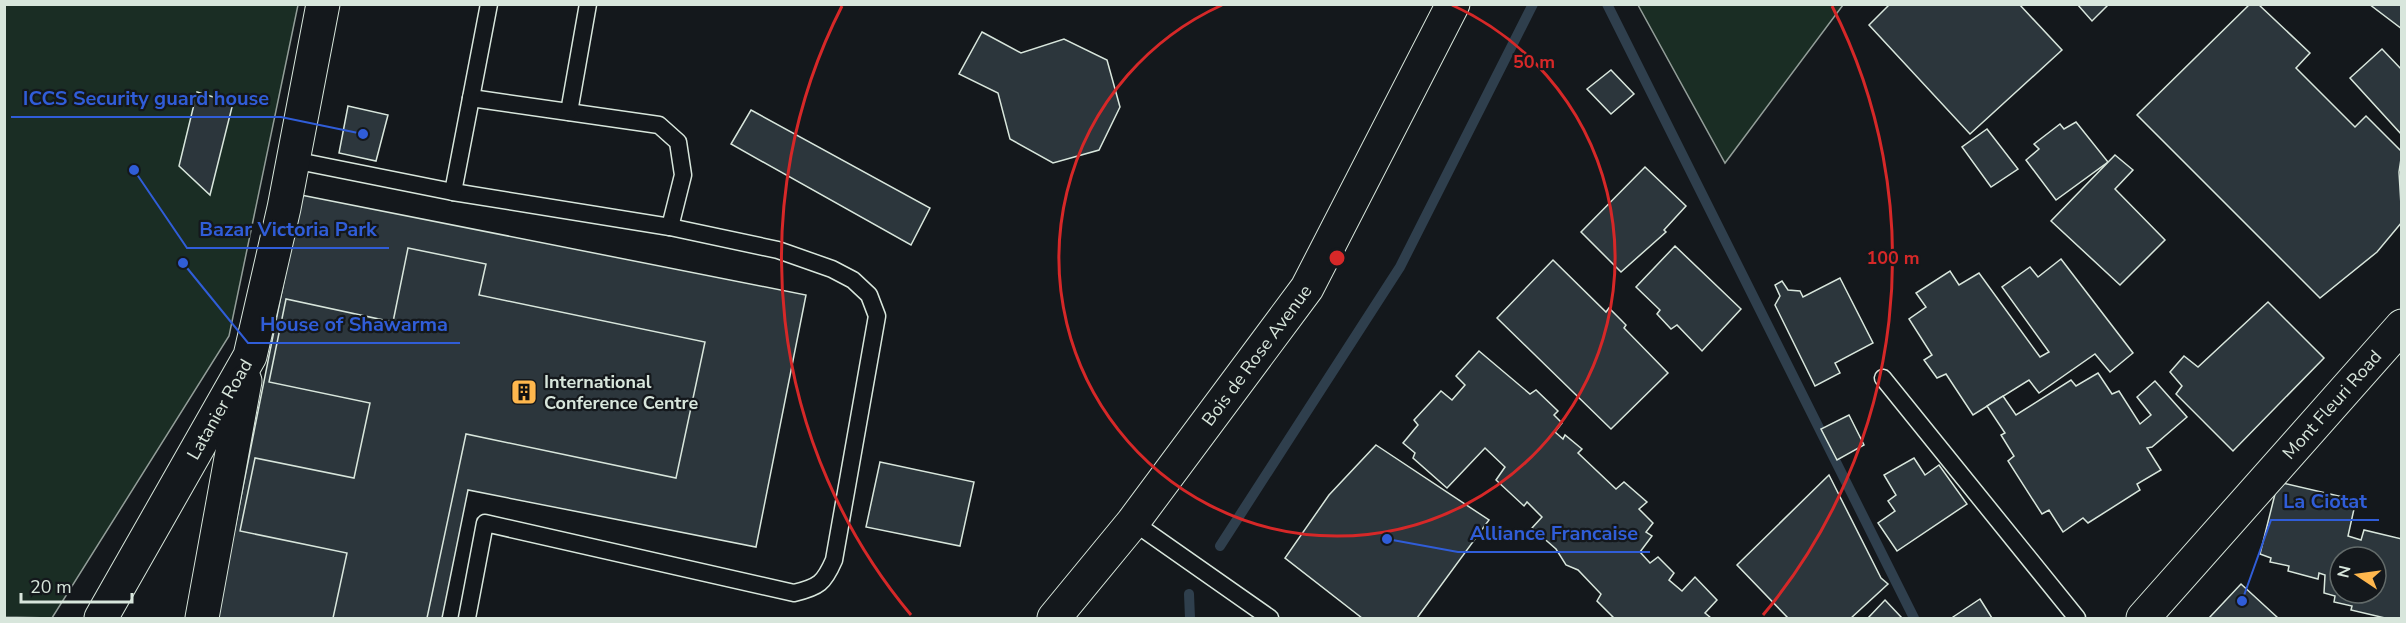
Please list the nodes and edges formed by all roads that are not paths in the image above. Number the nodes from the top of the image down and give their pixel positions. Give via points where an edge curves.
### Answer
1 (322, 4) edge
2 (489, 4) edge
3 (588, 4) edge
4 (1453, 4) edge
5 (471, 98) junction
6 (569, 112) junction
7 (293, 160) junction
8 (453, 192) junction
9 (670, 227) junction
10 (2402, 326) edge
11 (250, 356) junction
12 (1883, 378) dead end
13 (1133, 522) junction
14 (101, 618) edge
15 (202, 618) edge
16 (466, 618) edge
17 (1054, 618) edge
18 (1270, 618) edge
19 (2077, 618) edge
20 (2143, 618) edge

1 - 7 main road, Latanier Road
2 - 5 lane
3 - 6 lane
4 - 13 main road, Bois de Rose Avenue via 1307,288
5 - 6 lane
5 - 8 lane
6 - 9 lane via 659,125 678,142 682,175
7 - 8 lane
7 - 11 main road, Latanier Road
8 - 9 lane
9 - 16 lane via 778,250 832,268 869,295 877,316 834,560 826,578 814,589 794,593 485,523
10 - 20 main road, Mont Fleuri Road
11 - 14 main road, Latanier Road
11 - 15 main road
12 - 19 lane
13 - 17 main road, Bois de Rose Avenue
13 - 18 lane

